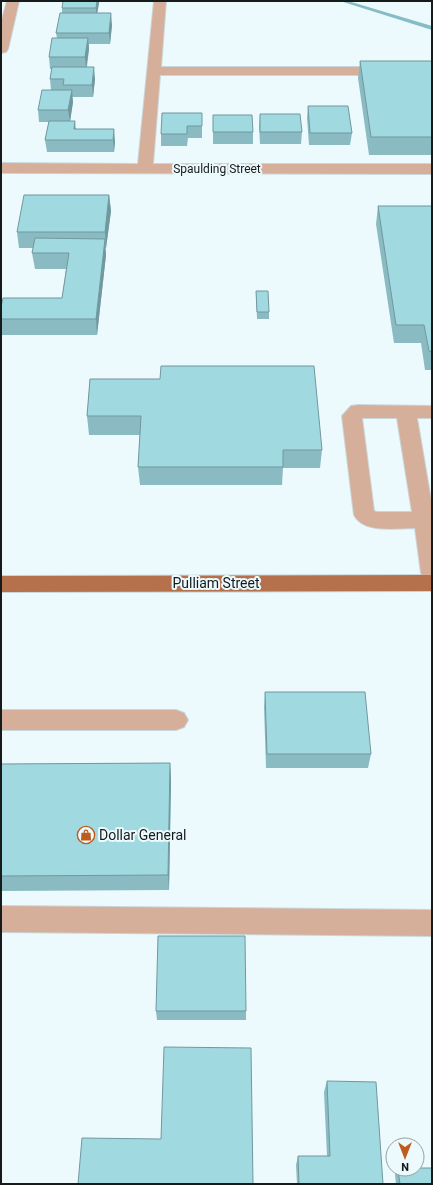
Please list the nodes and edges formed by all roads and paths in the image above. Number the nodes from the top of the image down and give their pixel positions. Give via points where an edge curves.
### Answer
1 (13, 1) edge
2 (160, 1) edge
3 (1, 49) edge
4 (154, 71) junction
5 (432, 71) edge
6 (1, 168) edge
7 (145, 169) junction
8 (432, 170) edge
9 (406, 412) junction
10 (432, 412) edge
11 (428, 526) edge
12 (432, 573) edge
13 (432, 583) edge
14 (1, 584) edge
15 (1, 720) edge
16 (176, 720) dead end
17 (1, 919) edge
18 (432, 922) edge

1 - 3 street
2 - 4 street
4 - 5 street
4 - 7 street
6 - 7 street, Spaulding Street
7 - 8 street, Spaulding Street
9 - 10 street
9 - 11 street
9 - 11 street via 358,411 352,416 364,515 374,520
11 - 12 street
13 - 14 main road, Pulliam Street
15 - 16 street
17 - 18 street

